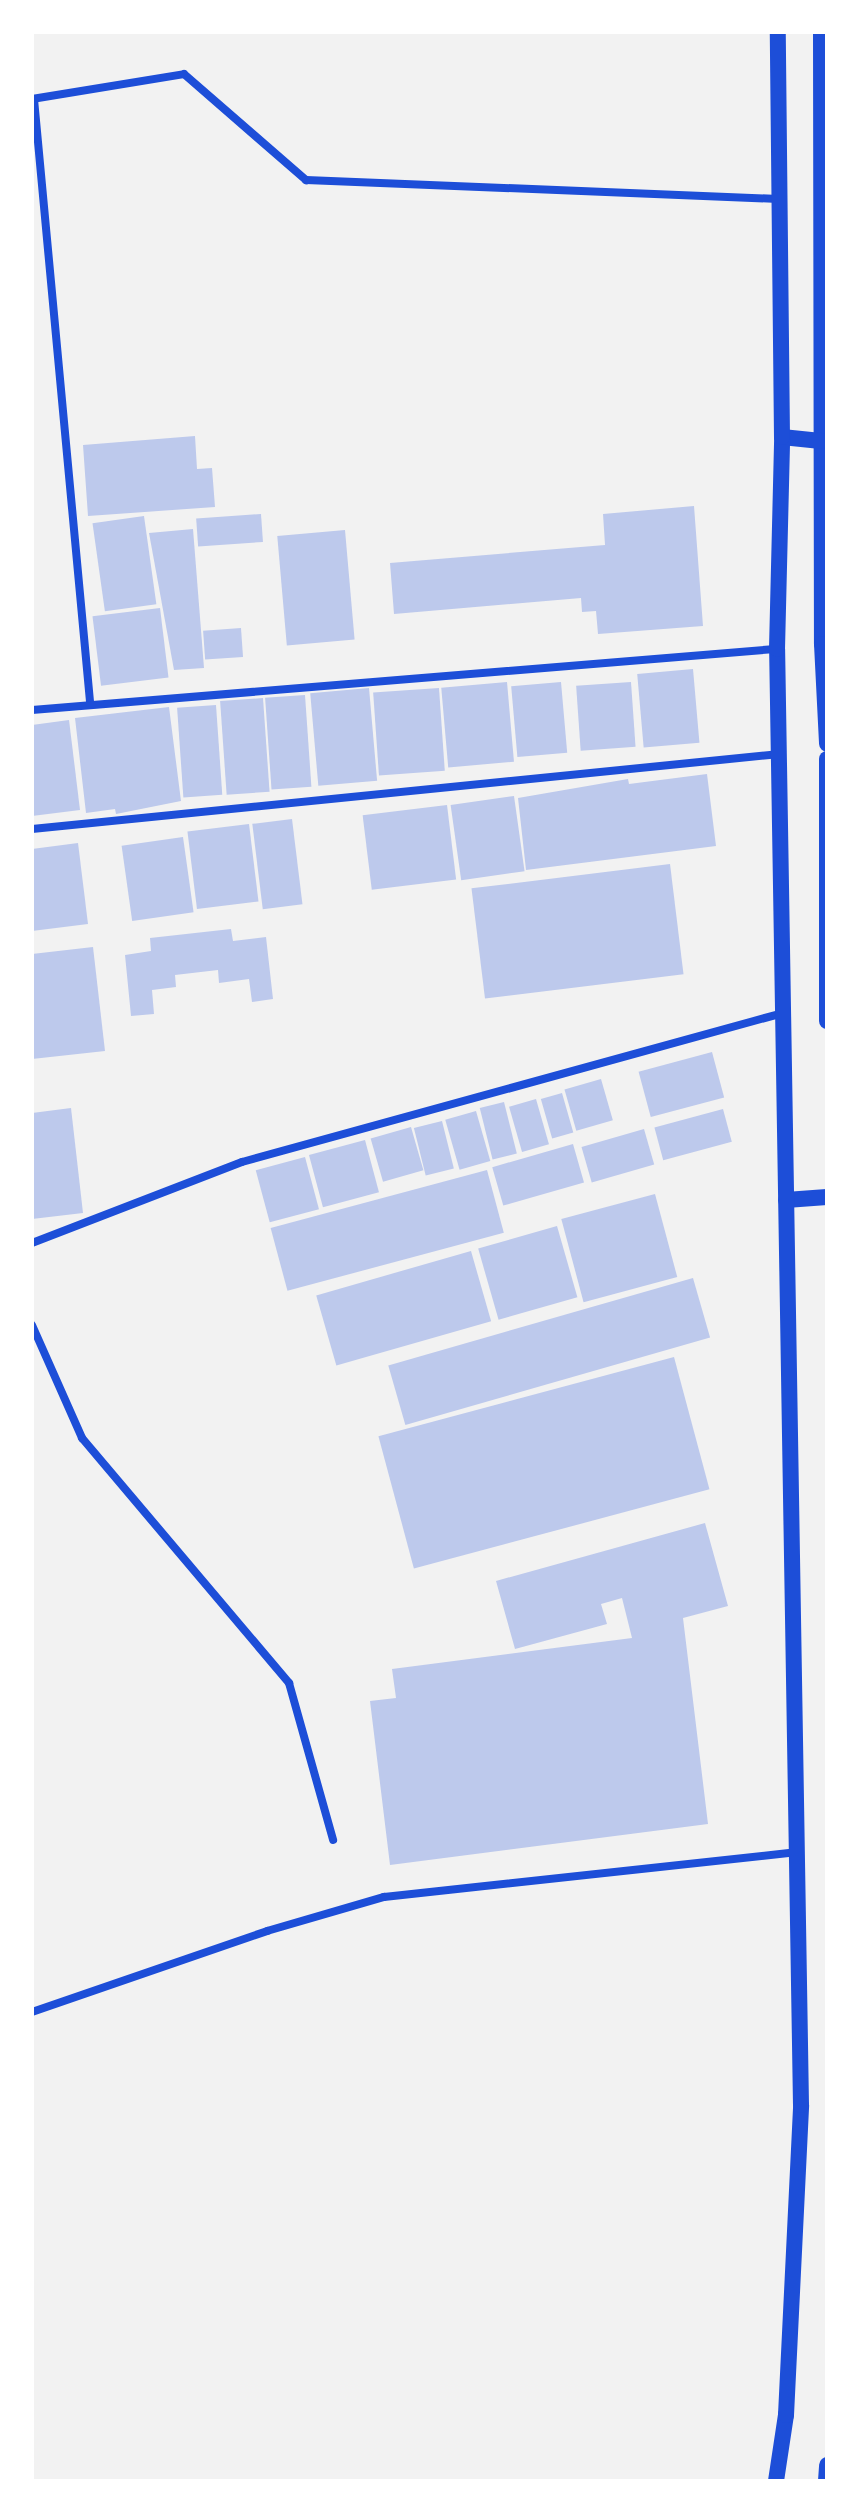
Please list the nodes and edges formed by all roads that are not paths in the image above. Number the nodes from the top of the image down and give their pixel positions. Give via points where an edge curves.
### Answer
1 (778, 32) edge
2 (821, 32) edge
3 (33, 99) edge
4 (779, 199) junction
5 (782, 437) junction
6 (821, 441) junction
7 (777, 649) junction
8 (90, 702) junction
9 (32, 710) edge
10 (827, 744) edge
11 (780, 754) junction
12 (827, 759) edge
13 (32, 829) edge
14 (784, 1013) junction
15 (827, 1021) edge
16 (827, 1197) edge
17 (786, 1200) junction
18 (32, 1243) edge
19 (32, 1325) edge
20 (333, 1840) dead end
21 (798, 1852) junction
22 (32, 2012) edge
23 (827, 2465) edge
24 (776, 2481) edge
25 (826, 2481) edge

1 - 4 main road
2 - 6 main road
3 - 4 street via 184,74 306,180
3 - 8 street
4 - 5 main road
5 - 6 main road
5 - 7 main road
6 - 10 main road
7 - 8 street
7 - 11 main road
8 - 9 street
11 - 13 street
11 - 14 main road
12 - 15 main road
14 - 17 main road
14 - 18 street via 242,1162
16 - 17 main road
17 - 21 main road
19 - 20 street via 82,1438 289,1683
21 - 22 street via 384,1897 321,1913
21 - 24 main road via 801,2105 786,2415
23 - 25 main road

